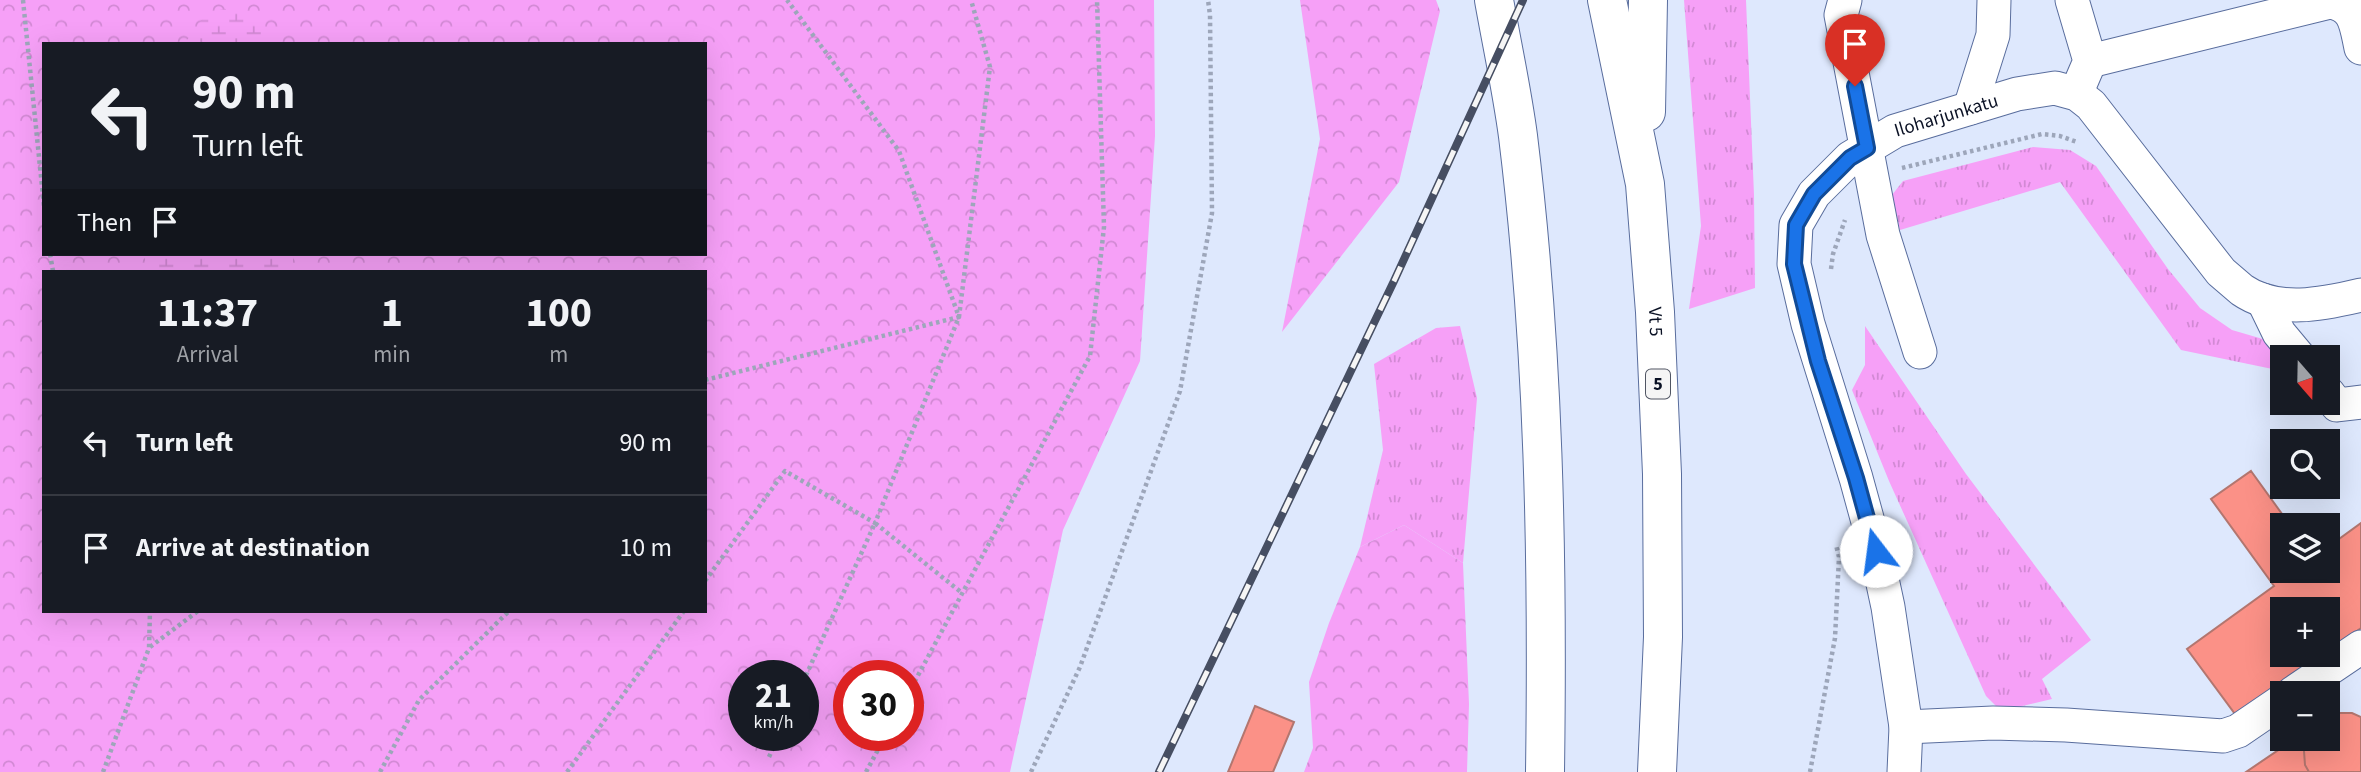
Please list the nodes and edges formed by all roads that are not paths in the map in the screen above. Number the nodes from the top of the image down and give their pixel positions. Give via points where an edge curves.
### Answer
1 (1483, 0) edge
2 (1494, 0) edge
3 (1607, 0) edge
4 (1648, 0) edge
5 (1845, 0) edge
6 (1994, 0) edge
7 (2072, 0) edge
8 (2361, 48) edge
9 (2090, 61) junction
10 (2077, 94) junction
11 (1970, 108) junction
12 (1517, 133) junction
13 (1867, 148) junction
14 (1645, 184) junction
15 (2361, 295) edge
16 (2263, 300) junction
17 (2289, 345) edge
18 (1920, 352) dead end
19 (2361, 402) edge
20 (2340, 405) edge
21 (2361, 647) edge
22 (2311, 681) edge
23 (2270, 709) edge
24 (1906, 727) junction
25 (1545, 772) edge
26 (1657, 772) edge
27 (1903, 772) edge
28 (1929, 772) edge

1 - 12 highway
2 - 12 highway
3 - 14 highway, Vt 5 / 5
4 - 14 highway
5 - 13 street via 1841,15
6 - 11 street via 1993,35
7 - 9 street
8 - 9 street via 2349,10 2330,2
9 - 10 street
10 - 11 street, Iloharjunkatu via 2054,88
10 - 16 street via 2108,124 2221,272
11 - 13 street, Iloharjunkatu via 1895,131
12 - 25 highway via 1542,421
13 - 18 street via 1883,235
13 - 24 street, Iloharjunkatu via 1850,158 1814,194 1796,225 1794,264 1818,361 1876,551
14 - 26 highway, Vt 5 / 5 via 1662,474 1663,638
15 - 16 street via 2299,306
16 - 17 street
19 - 20 street
21 - 22 street
23 - 24 street via 2223,736 2066,725
24 - 27 street, Iloharjunkatu
24 - 28 street, Iloharjunkatu

